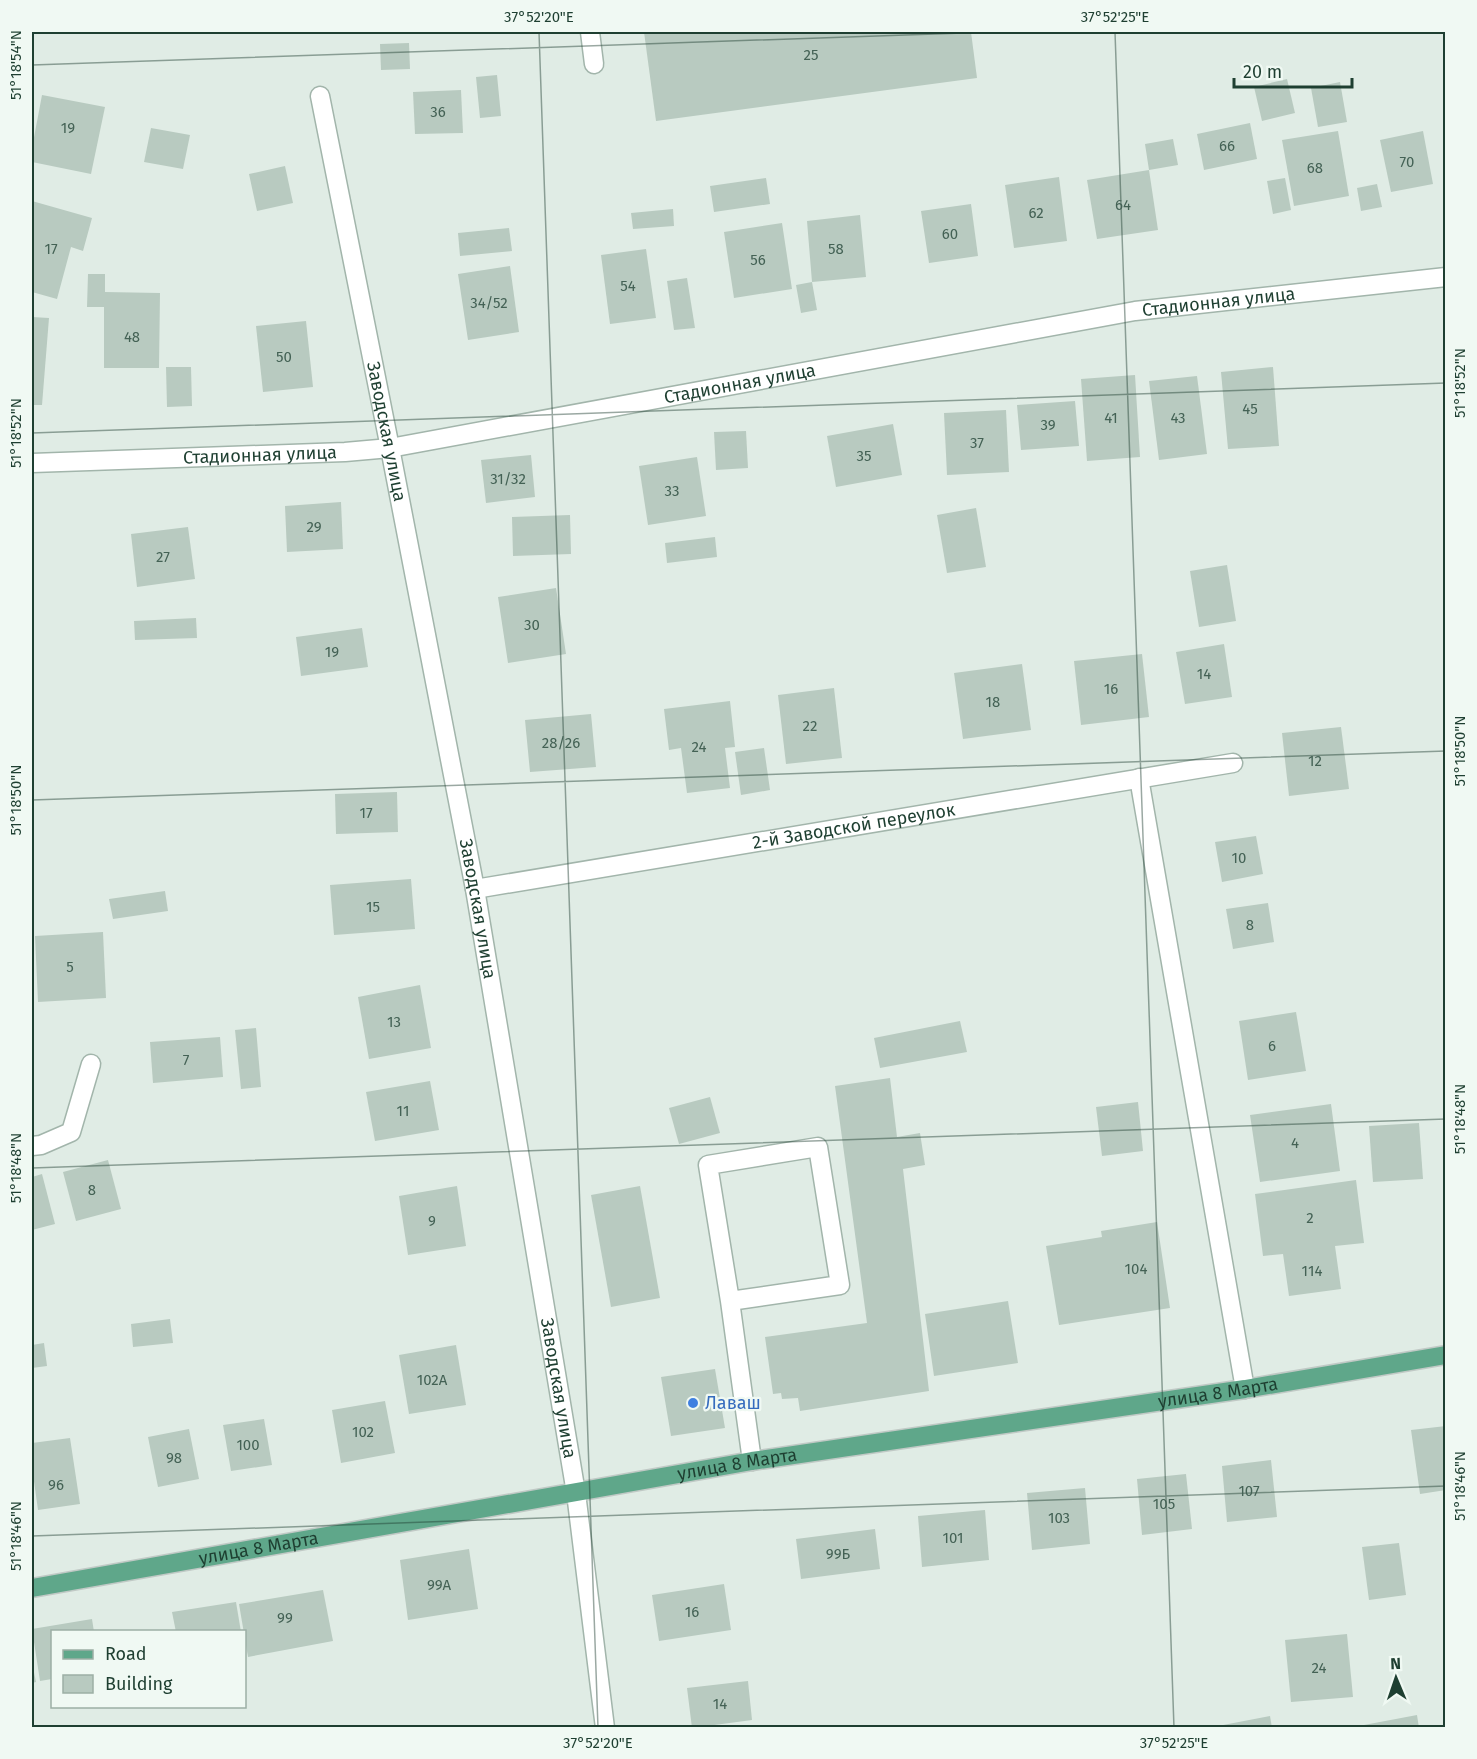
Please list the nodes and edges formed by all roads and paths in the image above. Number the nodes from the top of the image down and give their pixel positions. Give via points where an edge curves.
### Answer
1 (590, 32) edge
2 (594, 64) dead end
3 (320, 96) dead end
4 (1446, 277) edge
5 (390, 448) junction
6 (32, 463) edge
7 (1233, 763) dead end
8 (1139, 778) junction
9 (475, 889) junction
10 (91, 1064) dead end
11 (32, 1146) edge
12 (730, 1301) junction
13 (1446, 1355) edge
14 (1245, 1389) junction
15 (752, 1461) junction
16 (576, 1493) junction
17 (32, 1588) edge
18 (605, 1728) edge

1 - 2 street
3 - 5 street, Заводская улица
4 - 5 street, Стадионная улица via 1135,311
5 - 6 street, Стадионная улица
5 - 9 street, Заводская улица
7 - 8 street, 2-й Заводской переулок
8 - 9 street, 2-й Заводской переулок
8 - 14 street
9 - 16 street, Заводская улица
10 - 11 street via 71,1132
12 - 12 street via 708,1165 818,1147 840,1285
12 - 15 street
13 - 14 main road, улица 8 Марта
14 - 15 main road, улица 8 Марта
15 - 16 main road, улица 8 Марта
16 - 17 main road, улица 8 Марта
16 - 18 street, Заводская улица

